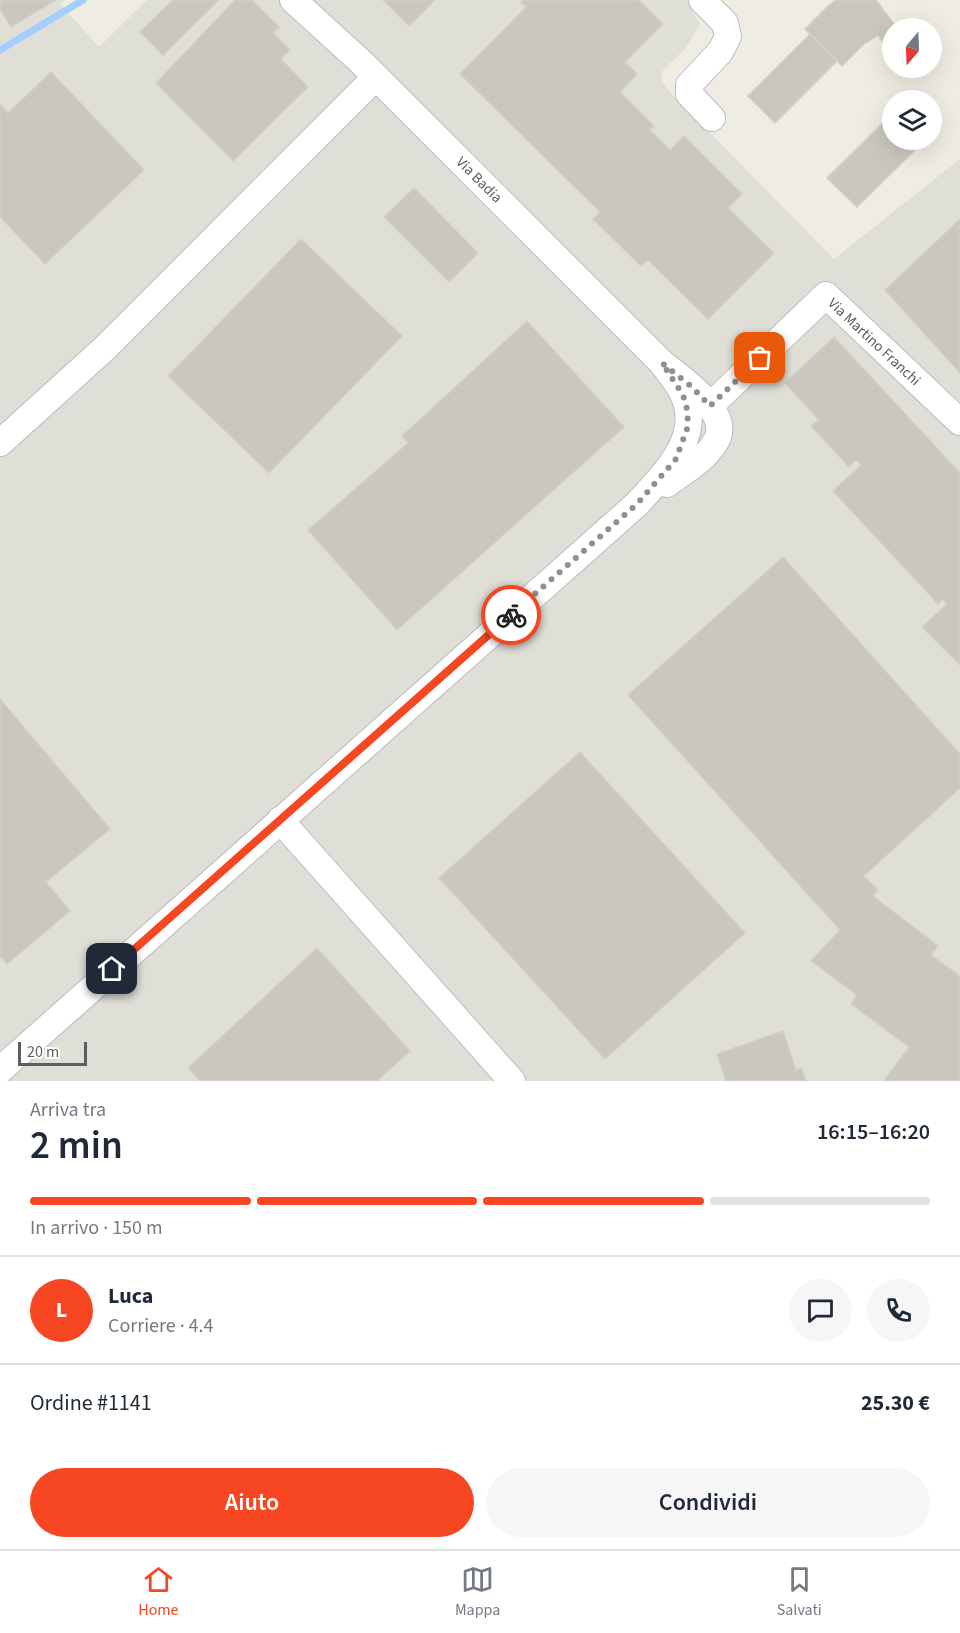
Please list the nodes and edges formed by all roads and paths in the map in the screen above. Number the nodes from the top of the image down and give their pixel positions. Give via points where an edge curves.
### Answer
1 (293, 0) edge
2 (702, 0) edge
3 (376, 76) junction
4 (712, 118) dead end
5 (662, 363) junction
6 (715, 414) junction
7 (960, 422) edge
8 (0, 443) edge
9 (637, 504) junction
10 (280, 820) junction
11 (0, 1070) edge
12 (512, 1081) edge

1 - 3 street, Via Badia
2 - 4 street via 725,23 728,37 689,85 689,94
3 - 5 street, Via Badia
3 - 8 street via 105,348
5 - 6 street, Via Badia via 692,387
5 - 9 street, Via Badia via 683,395 687,429 676,459
6 - 7 street, Via Martino Franchi via 826,295
6 - 9 street via 718,436 708,451
9 - 10 street
10 - 11 street
10 - 12 street

